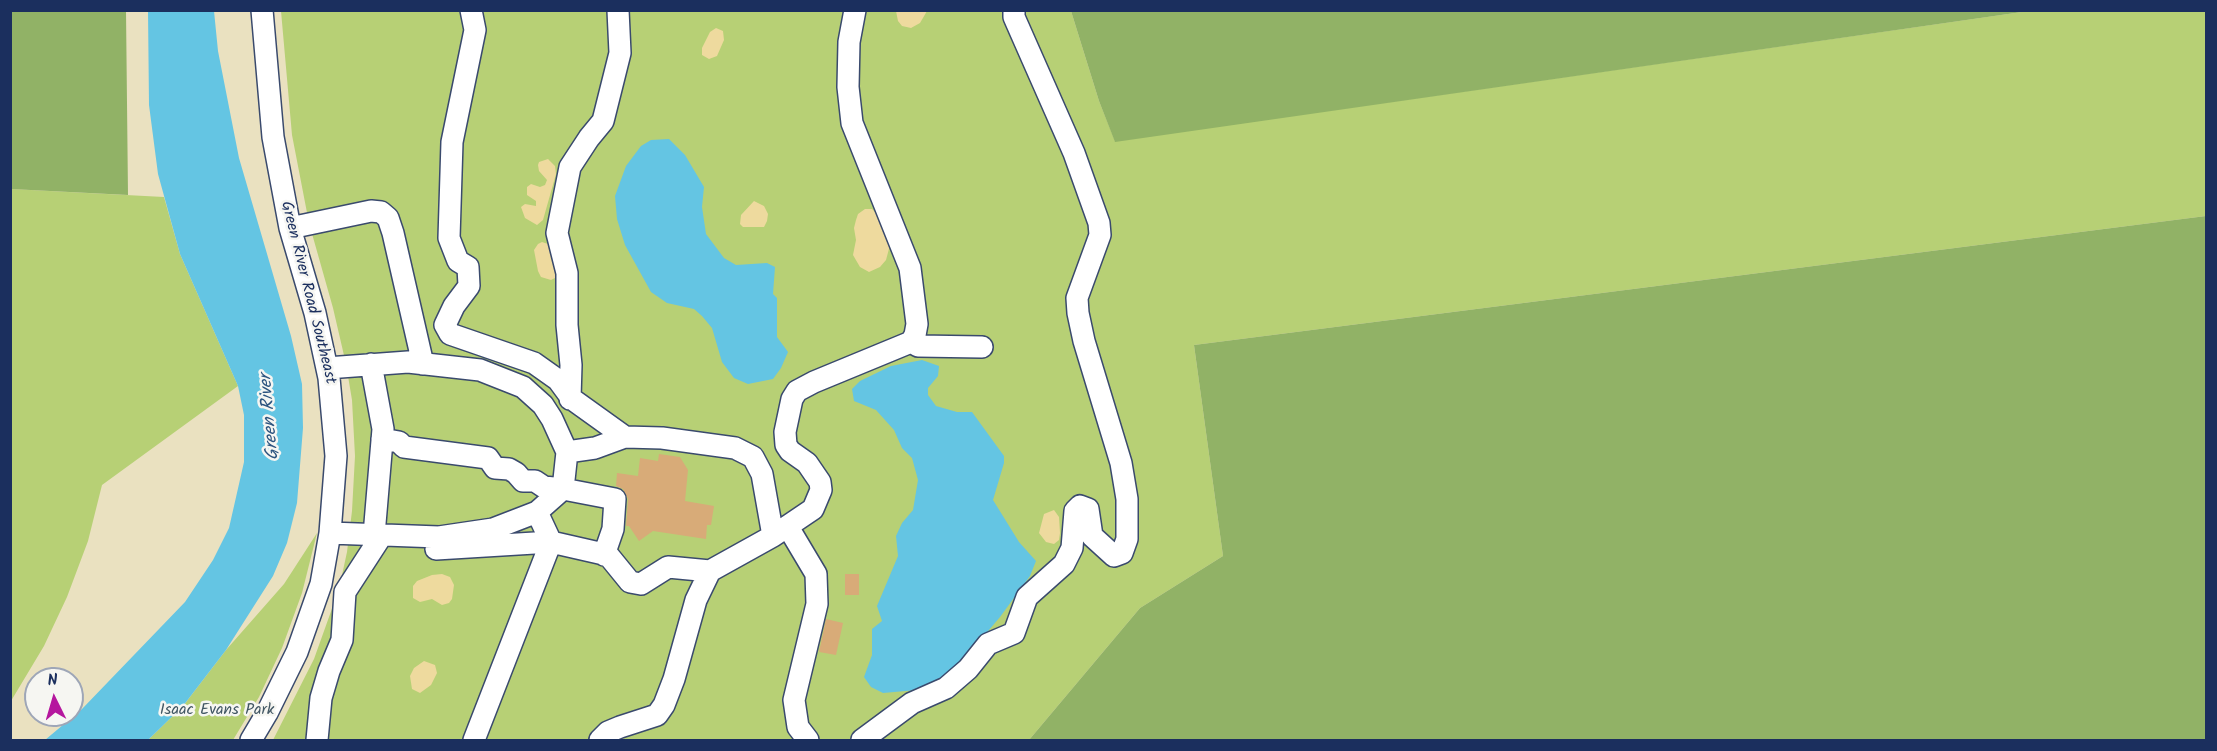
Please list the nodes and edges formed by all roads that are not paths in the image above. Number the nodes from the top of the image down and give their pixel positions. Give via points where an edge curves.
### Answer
1 (262, 10) edge
2 (471, 10) edge
3 (618, 10) edge
4 (855, 10) edge
5 (1014, 10) edge
6 (290, 228) junction
7 (911, 342) junction
8 (982, 347) dead end
9 (371, 364) junction
10 (423, 364) junction
11 (327, 368) junction
12 (572, 399) junction
13 (543, 405) junction
14 (625, 436) junction
15 (382, 440) junction
16 (567, 452) junction
17 (563, 489) junction
18 (537, 512) junction
19 (780, 531) junction
20 (330, 533) junction
21 (376, 539) junction
22 (551, 543) junction
23 (604, 555) junction
24 (710, 571) junction
25 (251, 741) edge
26 (316, 741) edge
27 (474, 741) edge
28 (600, 741) edge
29 (808, 741) edge
30 (862, 741) edge

1 - 6 street, Green River Road Southeast via 273,137
2 - 12 street via 475,30 452,142 449,238 458,261 468,267 469,286 445,325 450,334 534,363 558,380
3 - 12 street via 620,53 603,121 570,166 557,233 567,273
4 - 7 street via 849,42 852,123 910,268 917,324
5 - 30 street via 1099,223 1100,235 1077,298 1078,313 1121,463 1127,499 1127,539 1122,553 1114,556 1092,536 1088,509 1080,506 1075,511 1072,548 1064,564 1027,597 1014,633 988,644 946,688 912,703
6 - 10 street via 371,212 381,212 388,218
6 - 11 street, Green River Road Southeast
7 - 8 street via 918,346
7 - 19 street via 797,391 785,432 786,445 807,463 821,490 813,509
9 - 10 street
9 - 11 street
9 - 15 street
10 - 13 street via 480,370 523,387
11 - 20 street, Green River Road Southeast via 336,456
12 - 13 street
12 - 14 street
13 - 16 street
14 - 16 street via 595,448
14 - 19 street via 735,448 753,457
15 - 17 street via 399,442 405,447 488,458 495,468 509,469 523,481
15 - 21 street
16 - 17 street
17 - 18 street
17 - 23 street via 615,499 613,529
18 - 21 street via 493,530
18 - 22 street
19 - 24 street
19 - 29 street via 816,574 816,604 794,700 798,727
20 - 21 street
20 - 25 street, Green River Road Southeast via 321,585 310,618
21 - 22 street via 460,549
21 - 26 street via 345,592 342,640 321,699
22 - 23 street
22 - 27 street
23 - 24 street via 630,582 641,584 668,567
24 - 28 street via 696,600 664,705 657,715 609,732

